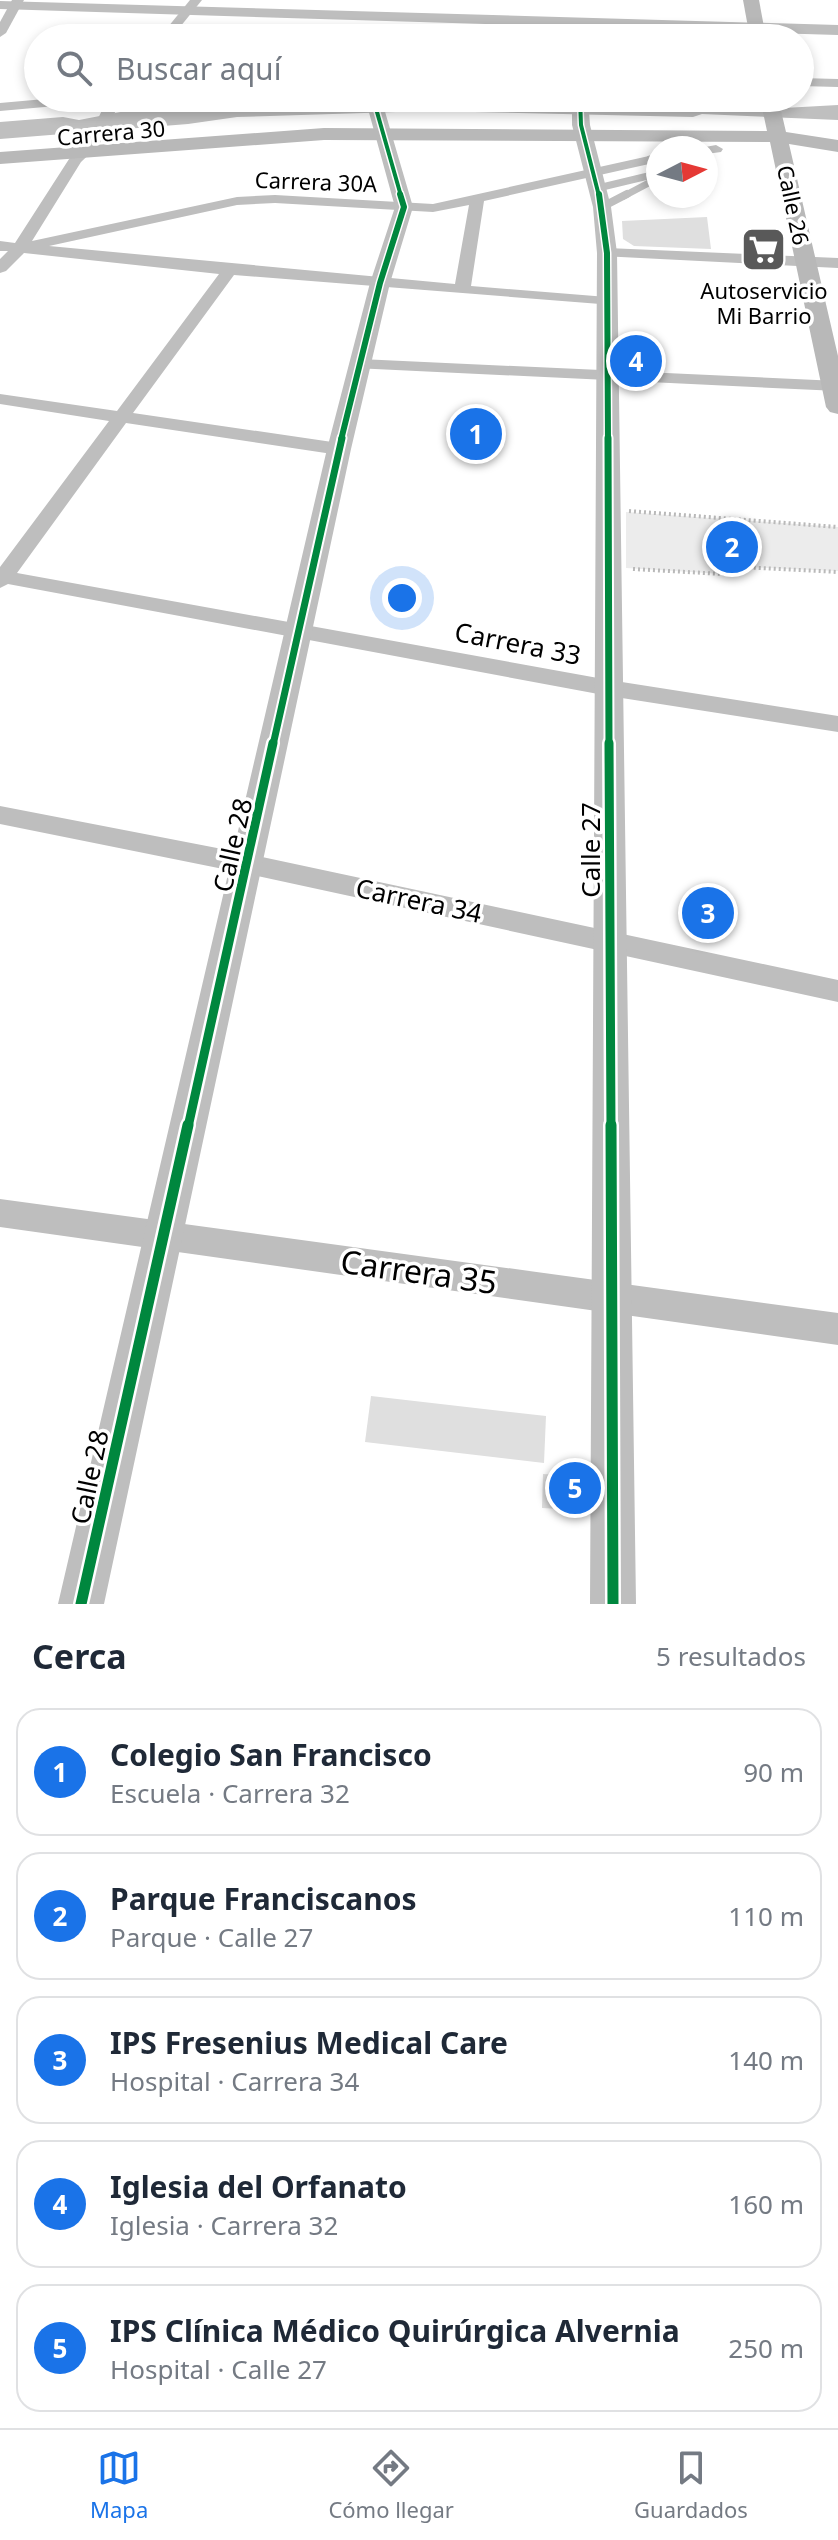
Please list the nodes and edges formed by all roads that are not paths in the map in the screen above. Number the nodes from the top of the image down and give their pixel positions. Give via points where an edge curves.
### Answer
1 (751, 0) edge
2 (11, 3) edge
3 (192, 5) edge
4 (380, 8) edge
5 (578, 23) edge
6 (176, 24) edge
7 (756, 24) edge
8 (838, 30) edge
9 (814, 31) edge
10 (0, 33) edge
11 (814, 80) edge
12 (838, 81) edge
13 (24, 104) edge
14 (0, 107) edge
15 (103, 112) edge
16 (581, 112) edge
17 (772, 112) edge
18 (379, 123) edge
19 (583, 135) junction
20 (778, 136) junction
21 (838, 146) edge
22 (718, 147) edge
23 (88, 149) junction
24 (646, 152) edge
25 (838, 155) edge
26 (0, 158) edge
27 (646, 159) edge
28 (0, 166) edge
29 (596, 180) junction
30 (646, 184) edge
31 (477, 199) junction
32 (404, 207) junction
33 (602, 207) junction
34 (0, 246) edge
35 (20, 248) junction
36 (607, 253) junction
37 (806, 261) junction
38 (838, 263) edge
39 (0, 268) edge
40 (230, 270) junction
41 (380, 283) junction
42 (462, 290) junction
43 (607, 302) junction
44 (360, 364) junction
45 (607, 375) junction
46 (836, 393) edge
47 (0, 399) edge
48 (122, 417) junction
49 (339, 449) junction
50 (1, 578) edge
51 (300, 630) junction
52 (609, 688) junction
53 (838, 724) edge
54 (0, 815) edge
55 (248, 864) junction
56 (610, 942) junction
57 (838, 991) edge
58 (0, 1213) edge
59 (162, 1235) junction
60 (612, 1298) junction
61 (838, 1329) edge
62 (81, 1604) edge
63 (613, 1604) edge

1 - 7 main road
2 - 3 street
2 - 10 street
3 - 4 street
3 - 6 street
4 - 5 street
8 - 9 street
11 - 12 street
13 - 14 street
15 - 23 street
16 - 19 street, Calle 27
17 - 20 main road, Calle 26
18 - 19 main road, Carrera 30
18 - 23 main road, Carrera 30 via 258,145
18 - 32 street
19 - 20 main road, Carrera 30
19 - 24 main road, Carrera 30
19 - 29 street, Calle 27
20 - 21 main road, Carrera 30
20 - 22 main road, Carrera 30
20 - 25 main road, Carrera 30
20 - 37 main road, Calle 26
23 - 26 main road, Carrera 30
23 - 28 main road, Carrera 30
23 - 35 street
27 - 29 street, Carrera 30A
29 - 31 street, Carrera 30A
29 - 33 street, Calle 27
30 - 33 lane
31 - 32 street, Carrera 30A via 433,208
31 - 42 street
32 - 35 street, Carrera 30A via 237,201
32 - 41 street, Calle 28
33 - 36 street, Calle 27
34 - 35 street
35 - 39 street
35 - 40 street
36 - 37 street
36 - 43 street, Calle 27
37 - 38 street
37 - 46 main road, Calle 26
40 - 41 street
40 - 48 street
41 - 42 street
41 - 44 street, Calle 28
42 - 43 street
43 - 45 street, Calle 27
44 - 45 street
44 - 49 street, Calle 28
45 - 46 street
45 - 52 street, Calle 27
47 - 48 street
48 - 49 street
48 - 50 street
49 - 51 street, Calle 28
50 - 51 street, Carrera 33
51 - 52 street, Carrera 33
51 - 55 street, Calle 28
52 - 53 street, Carrera 33
52 - 56 street, Calle 27
54 - 55 street, Carrera 34
55 - 56 street, Carrera 34
55 - 59 street, Calle 28
56 - 57 street, Carrera 34
56 - 60 street, Calle 27
58 - 59 street, Carrera 35
59 - 60 street, Carrera 35
59 - 62 street, Calle 28
60 - 61 street, Carrera 35
60 - 63 street, Calle 27

